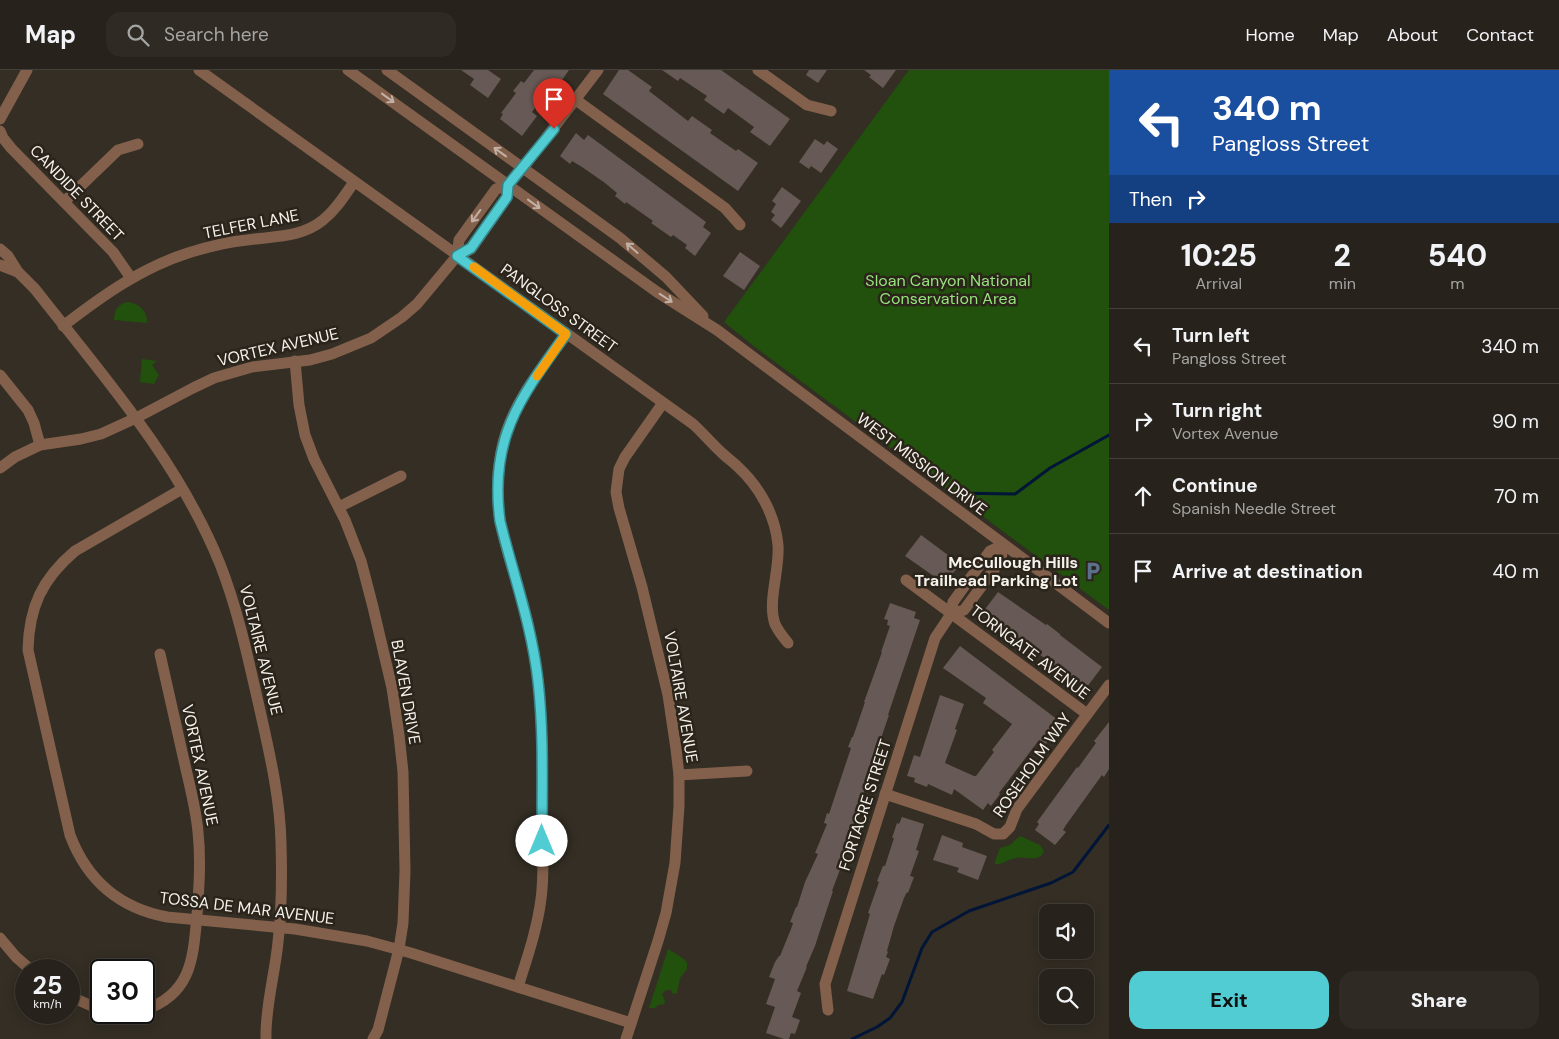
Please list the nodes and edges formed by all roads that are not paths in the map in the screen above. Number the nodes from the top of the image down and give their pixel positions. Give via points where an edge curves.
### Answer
1 (27, 70) edge
2 (199, 70) edge
3 (348, 70) edge
4 (387, 70) edge
5 (598, 70) edge
6 (758, 70) edge
7 (576, 100) junction
8 (831, 111) dead end
9 (0, 119) edge
10 (0, 131) edge
11 (138, 144) dead end
12 (516, 177) junction
13 (354, 182) junction
14 (64, 202) junction
15 (740, 225) dead end
16 (0, 249) edge
17 (457, 256) junction
18 (0, 265) edge
19 (18, 272) junction
20 (130, 278) junction
21 (64, 326) junction
22 (717, 330) junction
23 (566, 334) junction
24 (295, 361) junction
25 (0, 375) edge
26 (663, 403) junction
27 (136, 418) junction
28 (40, 445) junction
29 (0, 468) edge
30 (401, 476) dead end
31 (182, 489) junction
32 (339, 507) junction
33 (1003, 545) junction
34 (906, 580) dead end
35 (951, 614) junction
36 (1109, 623) edge
37 (788, 643) dead end
38 (160, 654) dead end
39 (1109, 685) edge
40 (1087, 714) junction
41 (747, 772) dead end
42 (679, 775) junction
43 (885, 794) junction
44 (196, 920) junction
45 (280, 927) junction
46 (0, 938) edge
47 (399, 950) junction
48 (19, 959) edge
49 (518, 987) junction
50 (155, 1006) edge
51 (828, 1010) dead end
52 (631, 1023) junction
53 (266, 1039) edge
54 (373, 1039) edge
55 (626, 1039) edge

1 - 9 street
2 - 13 street, PANGLOSS STREET
3 -> 12 street, WEST MISSION DRIVE
12 -> 4 street, WEST MISSION DRIVE
5 - 7 street, VORTEX AVENUE
6 - 8 street via 807,105
7 - 12 street, VORTEX AVENUE
7 - 15 street via 725,208
10 - 14 street, CANDIDE STREET via 11,148
11 - 14 street via 118,150
12 - 17 street, VORTEX AVENUE via 507,197 471,248
12 -> 22 street, WEST MISSION DRIVE via 657,292
22 -> 12 street, WEST MISSION DRIVE via 666,278 620,238
13 - 17 street, PANGLOSS STREET
13 - 20 street, TELFER LANE via 332,212 304,231 226,243 187,253
14 - 20 street, CANDIDE STREET via 113,252
16 - 19 street, VOLTAIRE AVENUE
17 - 23 street, PANGLOSS STREET
17 - 24 street, VORTEX AVENUE via 417,304 387,329 332,354
18 - 19 street, VOLTAIRE AVENUE
19 - 21 street, VOLTAIRE AVENUE
20 - 21 street, TELFER LANE
21 - 27 street, VOLTAIRE AVENUE
22 - 33 street, WEST MISSION DRIVE
23 - 26 street, PANGLOSS STREET
23 - 49 street via 515,410 501,451 498,478 500,521 533,648 542,740 541,898
24 - 27 street, VORTEX AVENUE via 214,378
24 - 32 street, BLAVEN DRIVE via 305,435
25 - 28 street via 28,410
26 - 37 street, PANGLOSS STREET via 693,424 736,465 760,492 768,507 778,544 773,603 775,624
26 - 42 street, VOLTAIRE AVENUE via 625,457 619,469 616,492 668,695
27 - 28 street, VORTEX AVENUE via 101,434
27 - 31 street, VOLTAIRE AVENUE
28 - 29 street, VORTEX AVENUE
30 - 32 street
31 - 44 street, TOSSA DE MAR AVENUE via 65,559 37,598 28,650 70,835 82,861 99,882 131,906 154,915
31 - 45 street, VOLTAIRE AVENUE via 229,589 246,648 274,774 280,820
32 - 47 street, BLAVEN DRIVE via 363,571 396,712 403,772 405,871
33 - 35 street, FORTACRE STREET via 990,551 953,602
33 - 36 street, WEST MISSION DRIVE
34 - 35 street, TORNGATE AVENUE
35 - 40 street, TORNGATE AVENUE
35 - 43 street, FORTACRE STREET via 935,638
38 - 44 street, VORTEX AVENUE via 197,824
39 - 40 street, ROSEHOLM WAY
40 - 43 street, ROSEHOLM WAY via 1003,834 994,834 976,824
41 - 42 street
42 - 52 street, VOLTAIRE AVENUE via 678,836 671,888 658,941
43 - 51 street, FORTACRE STREET via 825,984
44 - 45 street, TOSSA DE MAR AVENUE
44 - 50 street, VORTEX AVENUE via 187,975 174,991
45 - 47 street, TOSSA DE MAR AVENUE via 340,936
45 - 53 street, VOLTAIRE AVENUE
46 - 48 street
47 - 49 street, TOSSA DE MAR AVENUE
47 - 54 street, BLAVEN DRIVE
49 - 52 street, TOSSA DE MAR AVENUE
52 - 55 street, VOLTAIRE AVENUE

